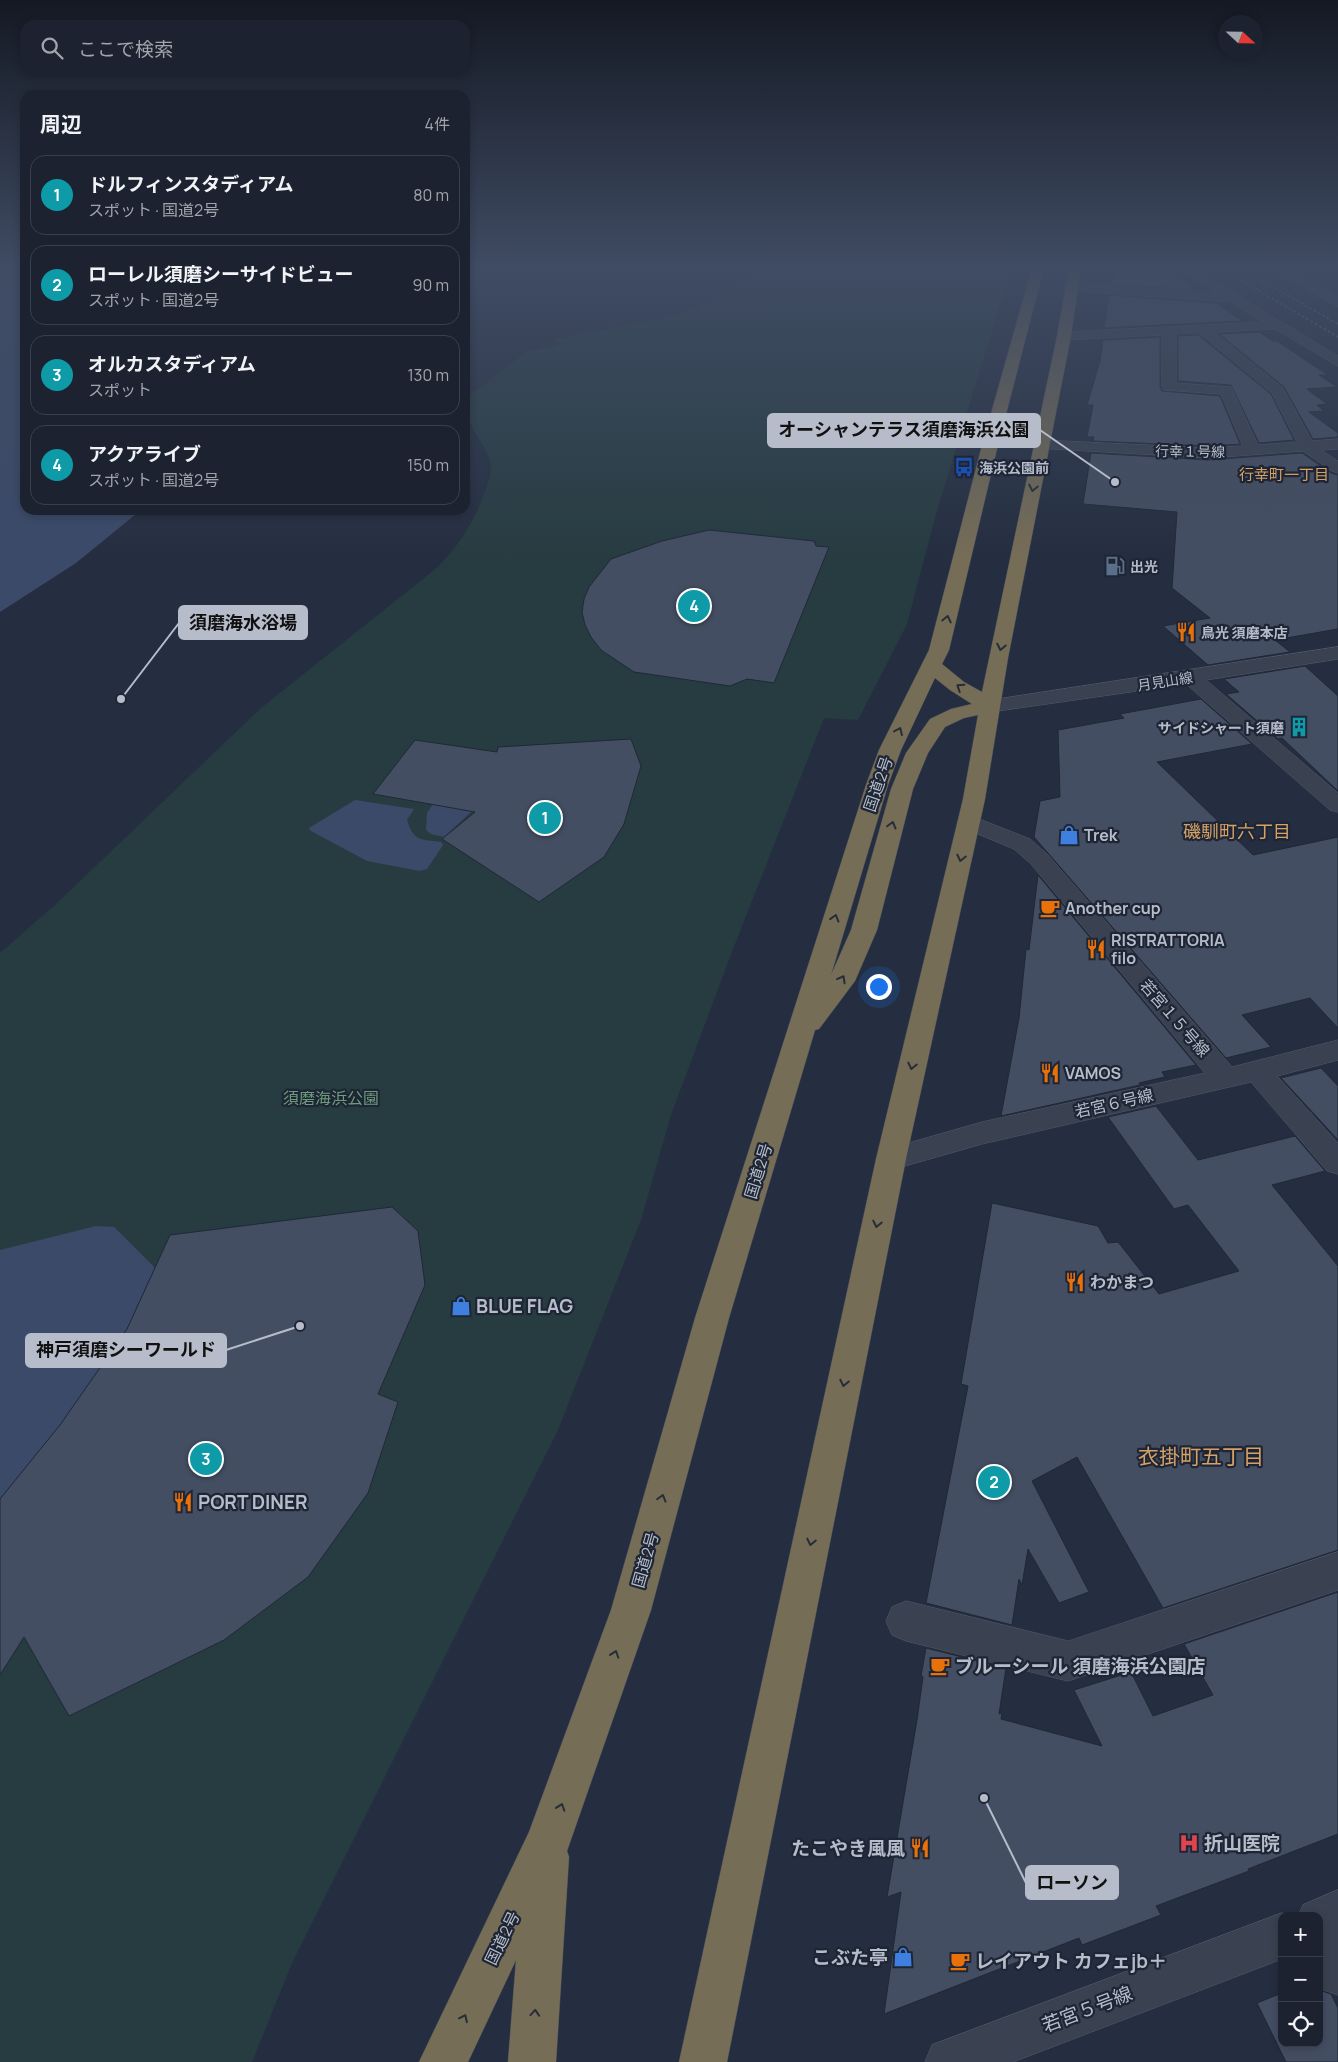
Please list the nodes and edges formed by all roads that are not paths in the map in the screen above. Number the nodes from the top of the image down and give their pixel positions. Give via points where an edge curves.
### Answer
1 (1012, 364) edge
2 (1058, 364) edge
3 (1169, 364) edge
4 (1244, 364) edge
5 (1338, 444) edge
6 (1042, 445) junction
7 (1307, 447) junction
8 (1253, 450) junction
9 (1338, 468) edge
10 (1338, 653) edge
11 (931, 665) junction
12 (1190, 677) junction
13 (991, 706) junction
14 (1338, 805) edge
15 (969, 822) junction
16 (802, 1031) junction
17 (1338, 1050) edge
18 (1257, 1071) junction
19 (1226, 1078) junction
20 (891, 1159) junction
21 (1338, 1163) edge
22 (1338, 1571) edge
23 (906, 1621) dead end
24 (548, 1842) junction
25 (1338, 1913) edge
26 (1323, 1919) edge
27 (1278, 1938) edge
28 (1323, 1947) edge
29 (1338, 1972) edge
30 (443, 2062) edge
31 (532, 2062) edge
32 (703, 2062) edge
33 (949, 2062) edge

11 -> 1 highway, 国道2号 via 939,650
2 - 6 highway
3 - 8 street via 1169,387 1226,390
4 - 7 street via 1278,392
5 - 7 street, 行幸１号線
6 - 8 street, 行幸１号線 via 1208,453
6 -> 13 highway
7 - 8 street, 行幸１号線
7 - 9 street
10 - 12 street, 月見山線
13 -> 11 highway via 957,686
16 -> 11 highway, 国道2号 via 877,785 890,750
12 - 13 street, 月見山線
12 - 14 street
13 - 15 highway
16 -> 13 highway via 842,982 864,930 902,789 917,753 937,723 958,713
15 - 19 street, 若宮１５号線 via 1022,844 1039,858
15 -> 20 highway
24 -> 16 highway, 国道2号 via 630,1610 712,1318
17 - 18 street, 若宮６号線
18 - 19 street, 若宮６号線
18 - 21 street
19 - 20 street, 若宮６号線 via 982,1133
20 -> 32 highway
22 - 23 street via 1068,1661
30 -> 24 highway, 国道2号
31 -> 24 highway
25 - 26 street
27 - 33 street, 若宮５号線
28 - 29 street

